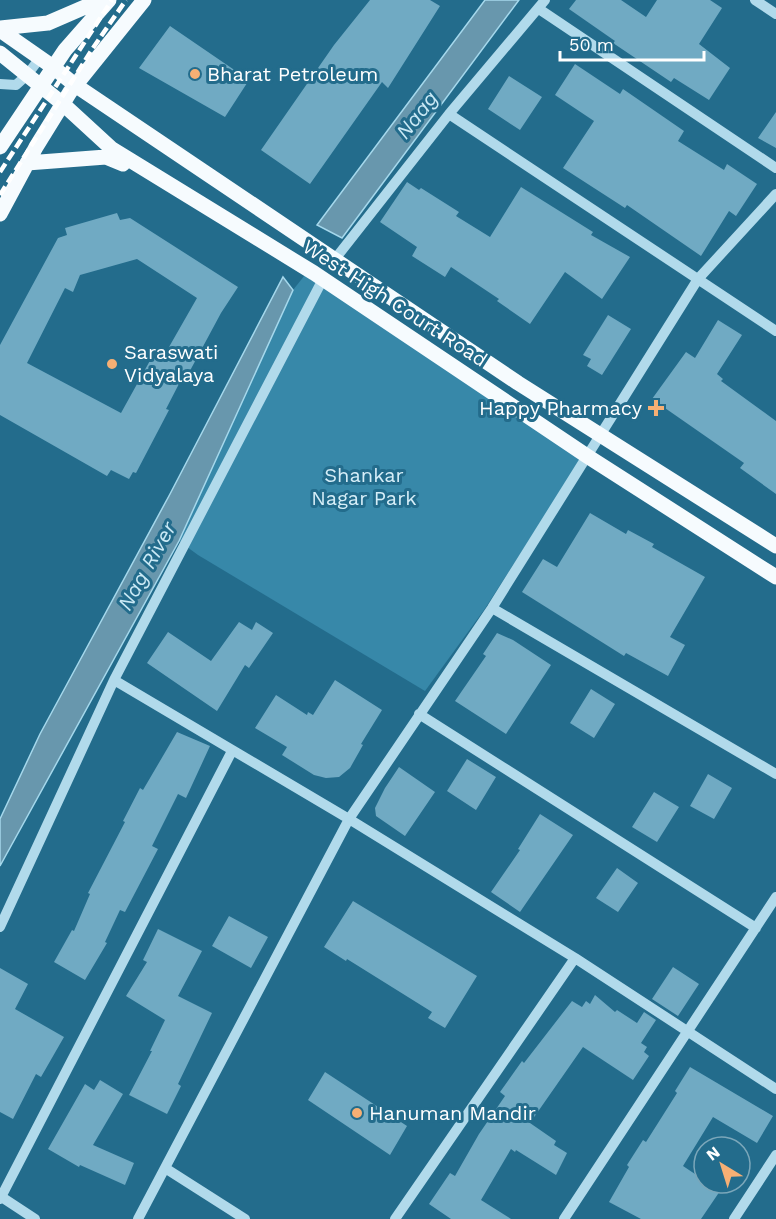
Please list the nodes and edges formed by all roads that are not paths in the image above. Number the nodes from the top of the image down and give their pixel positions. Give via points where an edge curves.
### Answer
1 (101, 0) edge
2 (109, 0) edge
3 (144, 0) edge
4 (755, 0) edge
5 (542, 4) edge
6 (776, 14) edge
7 (0, 29) edge
8 (0, 53) edge
9 (40, 58) junction
10 (53, 67) junction
11 (27, 75) junction
12 (0, 84) edge
13 (75, 85) junction
14 (40, 86) junction
15 (63, 104) junction
16 (449, 114) junction
17 (0, 147) edge
18 (27, 164) junction
19 (776, 168) edge
20 (154, 176) junction
21 (776, 194) edge
22 (0, 214) edge
23 (335, 259) junction
24 (323, 279) junction
25 (698, 279) junction
26 (776, 331) edge
27 (600, 434) junction
28 (587, 456) junction
29 (776, 546) edge
30 (776, 577) edge
31 (492, 608) junction
32 (114, 680) junction
33 (419, 714) junction
34 (232, 751) junction
35 (776, 774) edge
36 (349, 819) junction
37 (776, 897) edge
38 (0, 927) edge
39 (756, 928) junction
40 (575, 958) junction
41 (688, 1032) junction
42 (776, 1089) edge
43 (776, 1155) edge
44 (165, 1168) junction
45 (0, 1197) edge
46 (35, 1219) edge
47 (138, 1219) edge
48 (245, 1219) edge
49 (395, 1219) edge
50 (564, 1219) edge
51 (734, 1219) edge

1 - 7 main road via 48,23
2 - 10 main road
3 - 13 main road
4 - 6 street
5 - 16 street
5 - 19 street
7 - 9 main road, West High Court Road
8 - 11 main road, West High Court Road
9 - 10 main road, West High Court Road
9 - 11 street
10 - 13 main road, West High Court Road
10 - 14 main road
11 - 12 street via 16,85
11 - 14 main road, West High Court Road
13 - 15 main road
13 - 23 main road, West High Court Road
14 - 15 main road, West High Court Road
14 - 17 main road
15 - 18 main road
15 - 20 main road, West High Court Road via 112,149
16 - 23 street
16 - 25 street
18 - 20 main road via 106,157
18 - 22 main road
20 - 24 main road, West High Court Road
21 - 25 street
23 - 27 main road, West High Court Road
24 - 28 main road, West High Court Road
24 - 32 street
25 - 26 street
25 - 27 street
27 - 28 street
27 - 29 main road, West High Court Road
28 - 30 main road, West High Court Road
28 - 31 street
31 - 33 street
31 - 35 street
32 - 34 street
32 - 38 street
33 - 36 street
33 - 39 street
34 - 36 street
34 - 45 street
36 - 40 street
36 - 44 street
37 - 39 street
39 - 41 street
40 - 41 street
40 - 49 street
41 - 42 street
41 - 50 street
43 - 51 street
44 - 47 street
44 - 48 street
45 - 46 street

